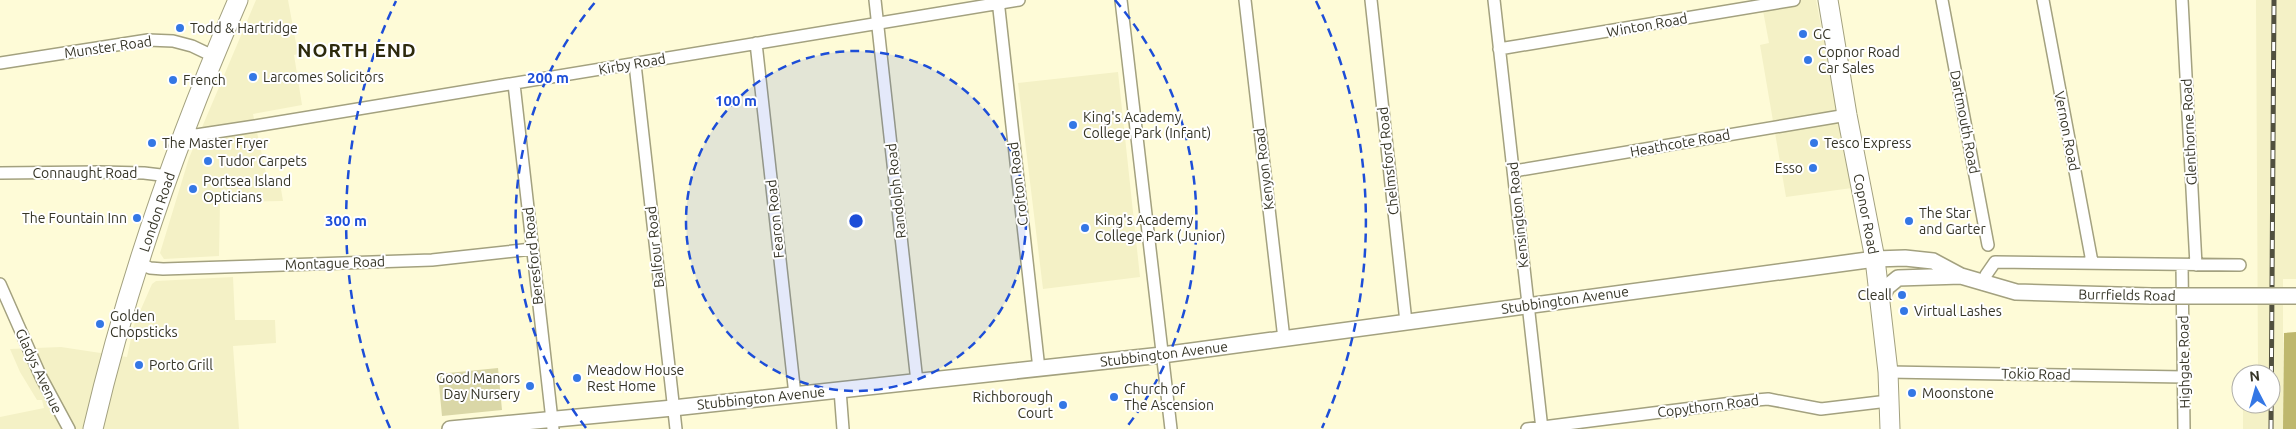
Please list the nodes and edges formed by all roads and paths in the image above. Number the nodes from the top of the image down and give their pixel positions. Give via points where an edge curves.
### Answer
1 (238, 0) edge
2 (875, 0) edge
3 (1019, 0) edge
4 (1121, 0) edge
5 (1245, 0) edge
6 (1370, 0) edge
7 (1494, 0) edge
8 (1794, 0) edge
9 (1828, 0) edge
10 (1942, 0) edge
11 (2043, 0) edge
12 (2182, 0) edge
13 (998, 2) edge
14 (878, 23) junction
15 (756, 43) junction
16 (1499, 49) junction
17 (214, 56) junction
18 (0, 63) edge
19 (635, 64) junction
20 (514, 84) junction
21 (1847, 115) junction
22 (186, 132) junction
23 (1514, 171) junction
24 (0, 173) edge
25 (169, 176) junction
26 (1988, 245) dead end
27 (532, 249) junction
28 (1875, 259) junction
29 (2092, 262) junction
30 (139, 263) junction
31 (2182, 264) junction
32 (2196, 265) junction
33 (2240, 266) dead end
34 (1961, 276) junction
35 (1983, 284) junction
36 (1, 287) edge
37 (2296, 296) edge
38 (1880, 301) junction
39 (1527, 305) junction
40 (1406, 322) junction
41 (1284, 339) junction
42 (1162, 355) junction
43 (1039, 369) junction
44 (1888, 372) junction
45 (2184, 377) junction
46 (917, 382) junction
47 (840, 390) junction
48 (795, 395) junction
49 (1888, 401) junction
50 (673, 408) junction
51 (552, 424) edge
52 (1542, 428) edge
53 (69, 429) edge
54 (93, 429) edge
55 (450, 429) edge
56 (676, 429) edge
57 (843, 429) edge
58 (1172, 429) edge
59 (1527, 429) edge
60 (1890, 429) edge
61 (2184, 429) edge

1 - 17 main road, London Road
2 - 14 street, Randolph Road
3 - 13 street, Kirby Road
4 - 42 street
5 - 41 street, Kenyon Road
6 - 40 street, Chelmsford Road
7 - 16 street, Kensington Road
8 - 16 street, Winton Road
9 - 21 main road, Copnor Road
10 - 26 street, Dartmouth Road
11 - 29 street, Vernon Road
12 - 32 street, Glenthorne Road
13 - 14 street, Kirby Road
13 - 43 street, Crofton Road
14 - 15 street, Kirby Road
14 - 46 street, Randolph Road
15 - 19 street, Kirby Road
15 - 48 street, Fearon Road
16 - 23 street, Kensington Road
17 - 18 street, Munster Road via 192,46 148,40
17 - 22 main road, London Road
19 - 20 street, Kirby Road
19 - 50 street, Balfour Road
20 - 22 street, Kirby Road via 196,135
20 - 27 street, Beresford Road
21 - 23 street, Heathcote Road
21 - 28 main road, Copnor Road
22 - 25 main road, London Road
23 - 39 street, Kensington Road
24 - 25 street, Connaught Road via 108,172
25 - 30 main road, London Road
27 - 30 street, Montague Road via 422,261 163,269
27 - 51 street, Beresford Road
28 - 34 street, Burrfields Road via 1933,261
28 - 38 main road, Copnor Road
28 - 39 street, Stubbington Avenue
29 - 31 street
29 - 35 street via 1995,262
30 - 54 main road, London Road
31 - 32 street
31 - 45 street, Highgate Road
32 - 33 street
34 - 35 street, Burrfields Road
34 - 38 street, Burrfields Road via 1898,278 1887,287
35 - 37 street, Burrfields Road, bridge via 2042,294
36 - 53 street, Gladys Avenue via 44,385
38 - 44 main road, Copnor Road
39 - 40 street, Stubbington Avenue
39 - 52 street, Kensington Road
40 - 41 street, Stubbington Avenue
41 - 42 street, Stubbington Avenue
42 - 43 street, Stubbington Avenue
42 - 58 street
43 - 46 street, Stubbington Avenue
44 - 45 street, Tokio Road
44 - 49 main road, Copnor Road
45 - 61 street, Highgate Road
46 - 47 street, Stubbington Avenue
47 - 48 street, Stubbington Avenue
47 - 57 street
48 - 50 street, Stubbington Avenue
49 - 52 street, Copythorn Road via 1820,409 1768,399
49 - 60 main road, Copnor Road
50 - 51 street, Stubbington Avenue
50 - 56 street, Balfour Road
51 - 55 street, Stubbington Avenue
52 - 59 street, Copythorn Road

